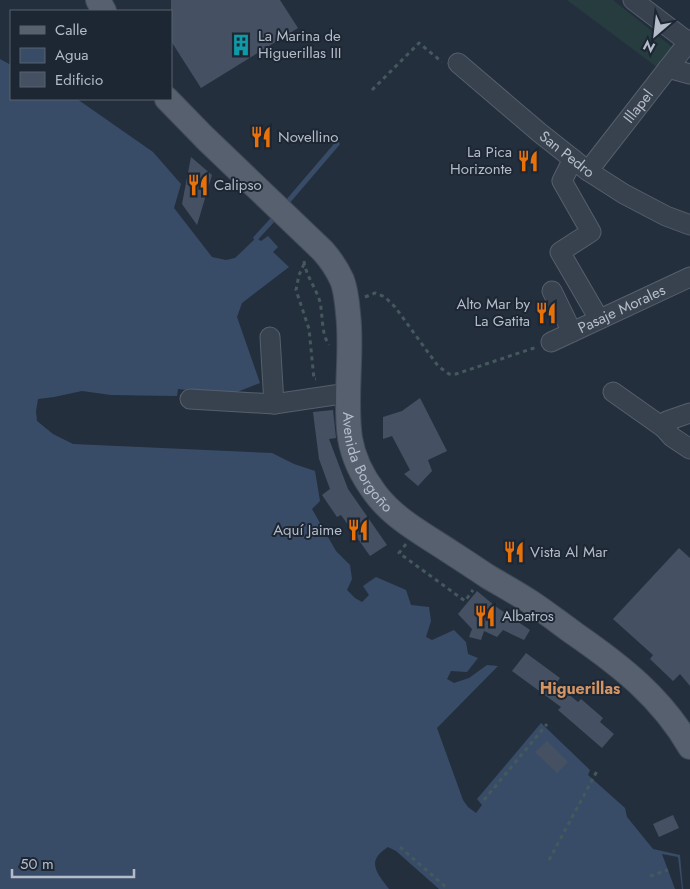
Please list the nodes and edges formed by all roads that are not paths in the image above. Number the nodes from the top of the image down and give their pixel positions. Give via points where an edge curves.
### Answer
1 (633, 0) edge
2 (689, 41) edge
3 (458, 63) road end
4 (668, 68) junction
5 (690, 74) edge
6 (168, 100) edge
7 (573, 159) junction
8 (588, 171) junction
9 (690, 225) edge
10 (690, 277) edge
11 (552, 291) dead end
12 (599, 320) junction
13 (572, 332) junction
14 (270, 337) dead end
15 (551, 342) road end
16 (614, 392) dead end
17 (348, 393) junction
18 (190, 399) dead end
19 (274, 404) junction
20 (690, 413) edge
21 (664, 428) junction
22 (690, 449) edge
23 (690, 747) edge

1 - 2 street
2 - 4 street, Illapel
3 - 7 street, San Pedro
4 - 5 street
4 - 8 street, Illapel
6 - 17 main road, Avenida Borgoño via 331,260 342,281 347,304 350,330
7 - 8 street, San Pedro
7 - 12 street via 562,180 591,232 560,252
8 - 9 street, San Pedro via 624,194
10 - 12 street, Pasaje Morales
11 - 13 street
12 - 13 street, Pasaje Morales
13 - 15 street, Pasaje Morales
14 - 19 street
16 - 21 street
17 - 19 street
17 - 23 main road, Avenida Borgoño via 350,438 354,452 375,493 387,506 400,518 530,602 618,664 656,701
18 - 19 street
20 - 21 street via 667,422
21 - 22 street

